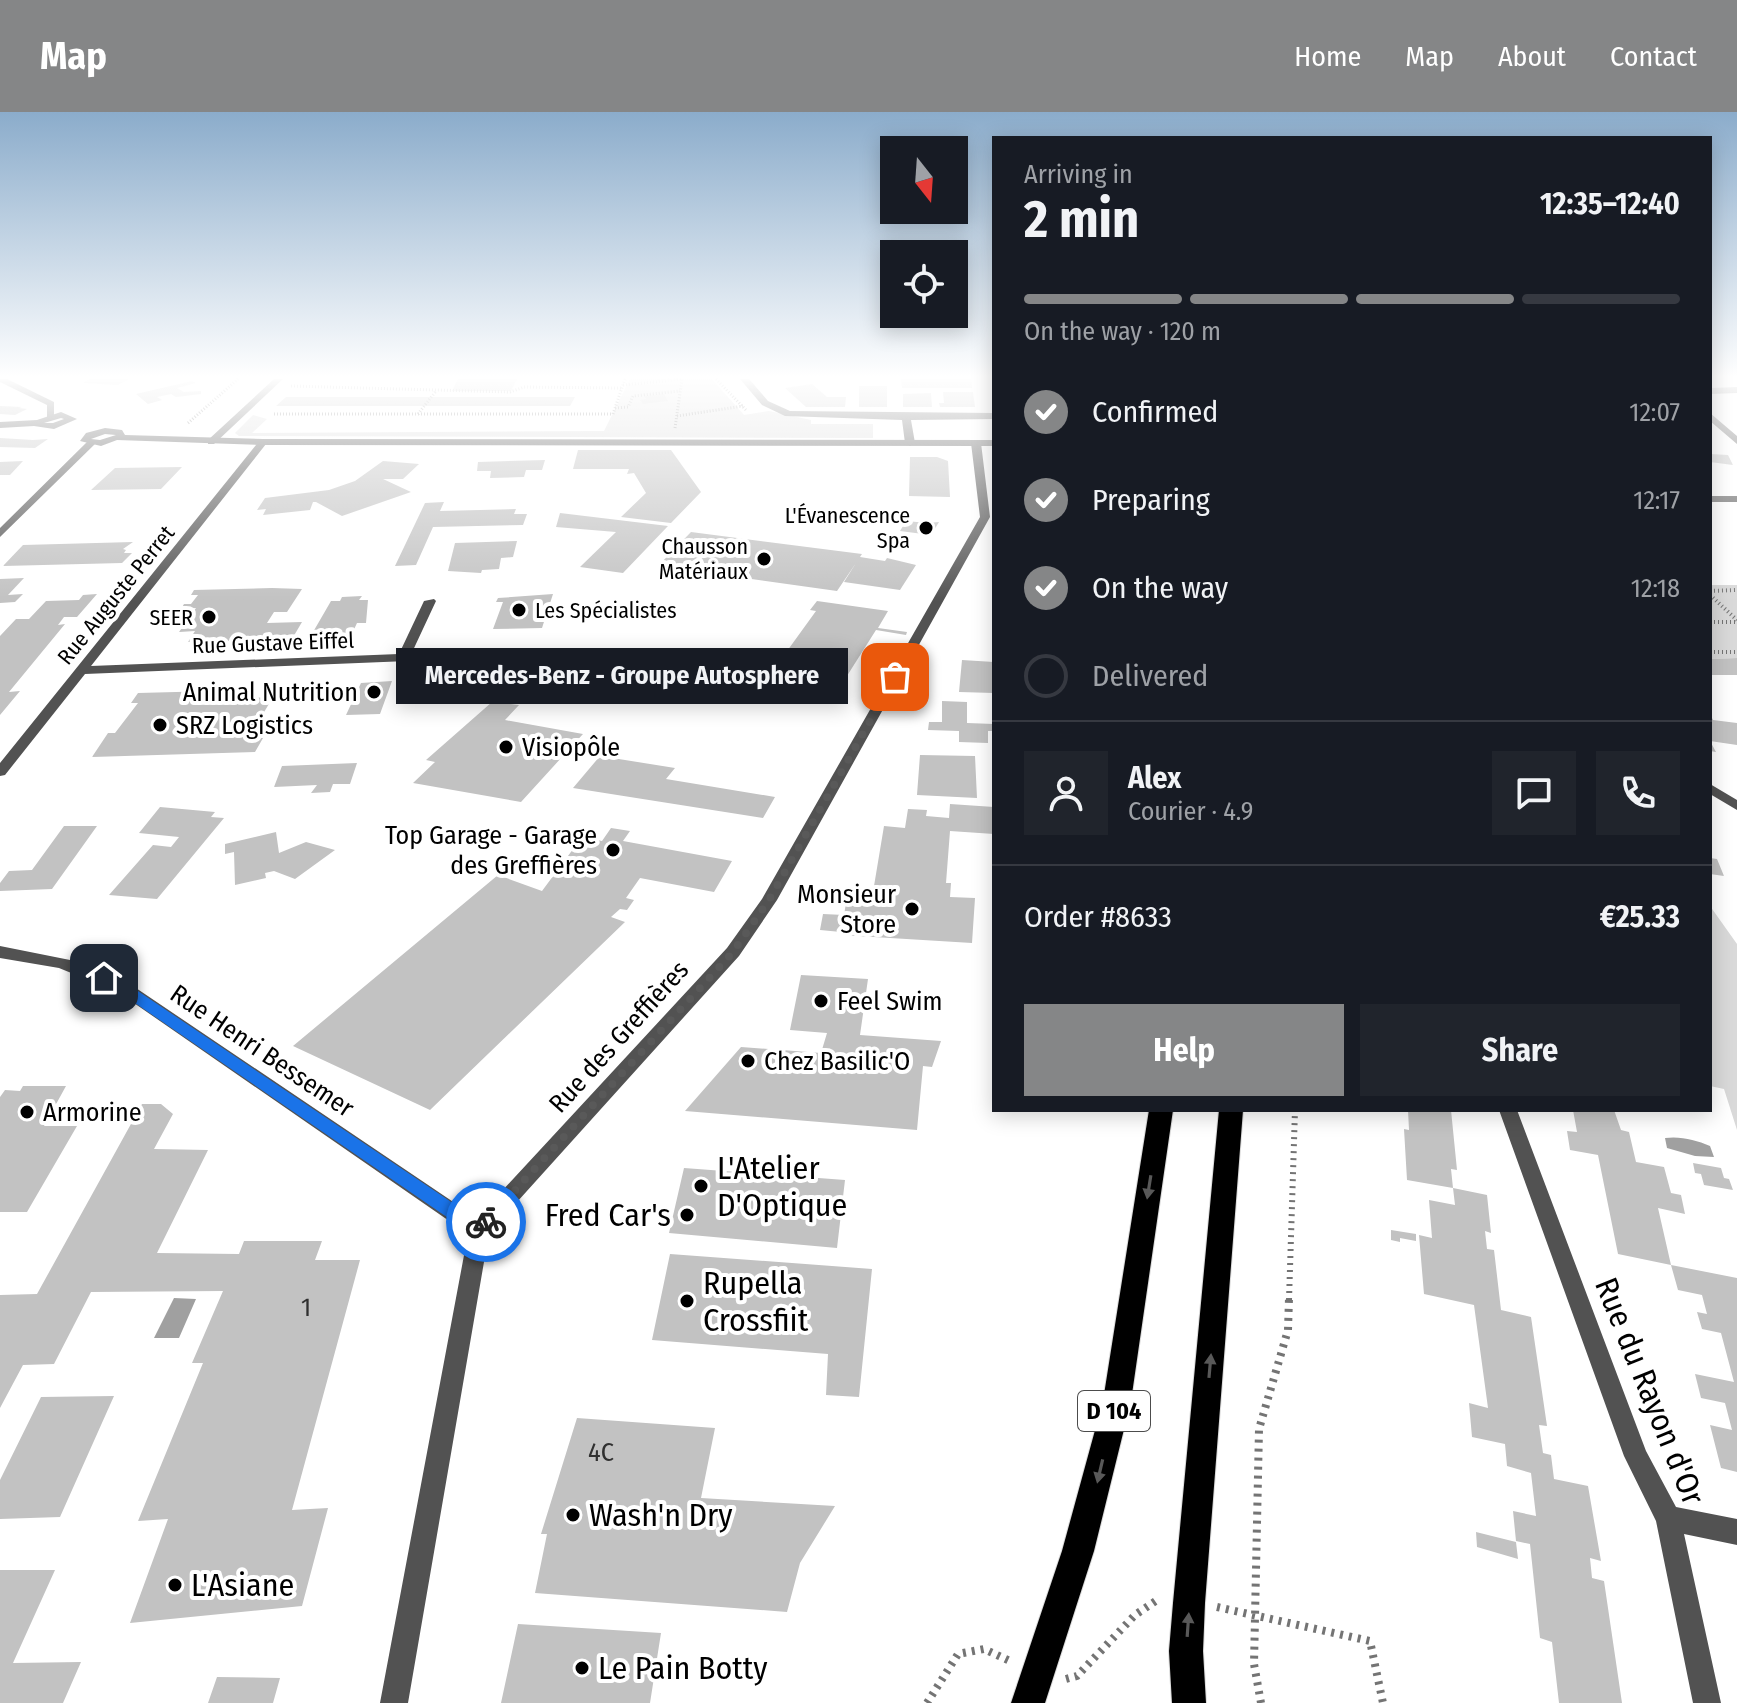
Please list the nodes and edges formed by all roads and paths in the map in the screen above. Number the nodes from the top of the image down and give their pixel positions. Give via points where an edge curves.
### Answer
1 (77, 453) edge
2 (254, 453) edge
3 (985, 453) edge
4 (1712, 499) edge
5 (1737, 499) edge
6 (0, 534) edge
7 (1737, 590) edge
8 (1712, 593) edge
9 (1712, 595) edge
10 (430, 601) dead end
11 (1737, 621) edge
12 (1712, 622) edge
13 (1712, 652) edge
14 (1737, 652) edge
15 (82, 670) junction
16 (0, 772) edge
17 (1712, 789) edge
18 (1737, 806) edge
19 (0, 952) edge
20 (1161, 1112) edge
21 (1231, 1112) edge
22 (1295, 1112) edge
23 (1509, 1112) edge
24 (479, 1230) junction
25 (1668, 1518) junction
26 (1737, 1532) edge
27 (1189, 1603) junction
28 (1256, 1614) junction
29 (1038, 1674) junction
30 (394, 1703) edge
31 (927, 1703) edge
32 (1028, 1703) edge
33 (1189, 1703) edge
34 (1261, 1703) edge
35 (1383, 1703) edge
36 (1707, 1703) edge

1 - 6 street
2 - 15 street, Rue Auguste Perret
3 - 24 street, Rue des Greffières via 985,517 769,900 733,952
4 - 5 street
7 - 8 path
9 - 11 path
10 - 15 street, Rue Gustave Eiffel via 404,658
11 - 12 path
13 - 14 path
15 - 16 street, Rue Auguste Perret
17 - 18 street
19 - 24 street, Rue Henri Bessemer via 84,968 124,988
20 -> 29 main road, D 104 via 1117,1401 1078,1551
27 -> 21 main road
22 - 28 path via 1288,1330 1259,1429
23 - 25 street, Rue du Rayon d'Or via 1636,1456
24 - 30 street
25 - 26 street
25 - 36 street, Rue du Rayon d'Or
27 - 28 path
27 - 29 path via 1158,1598 1077,1676 1057,1681
33 -> 27 main road
28 - 34 path via 1254,1664
28 - 35 path via 1370,1641
29 - 31 path via 984,1649 958,1654
29 - 32 main road, D 104

